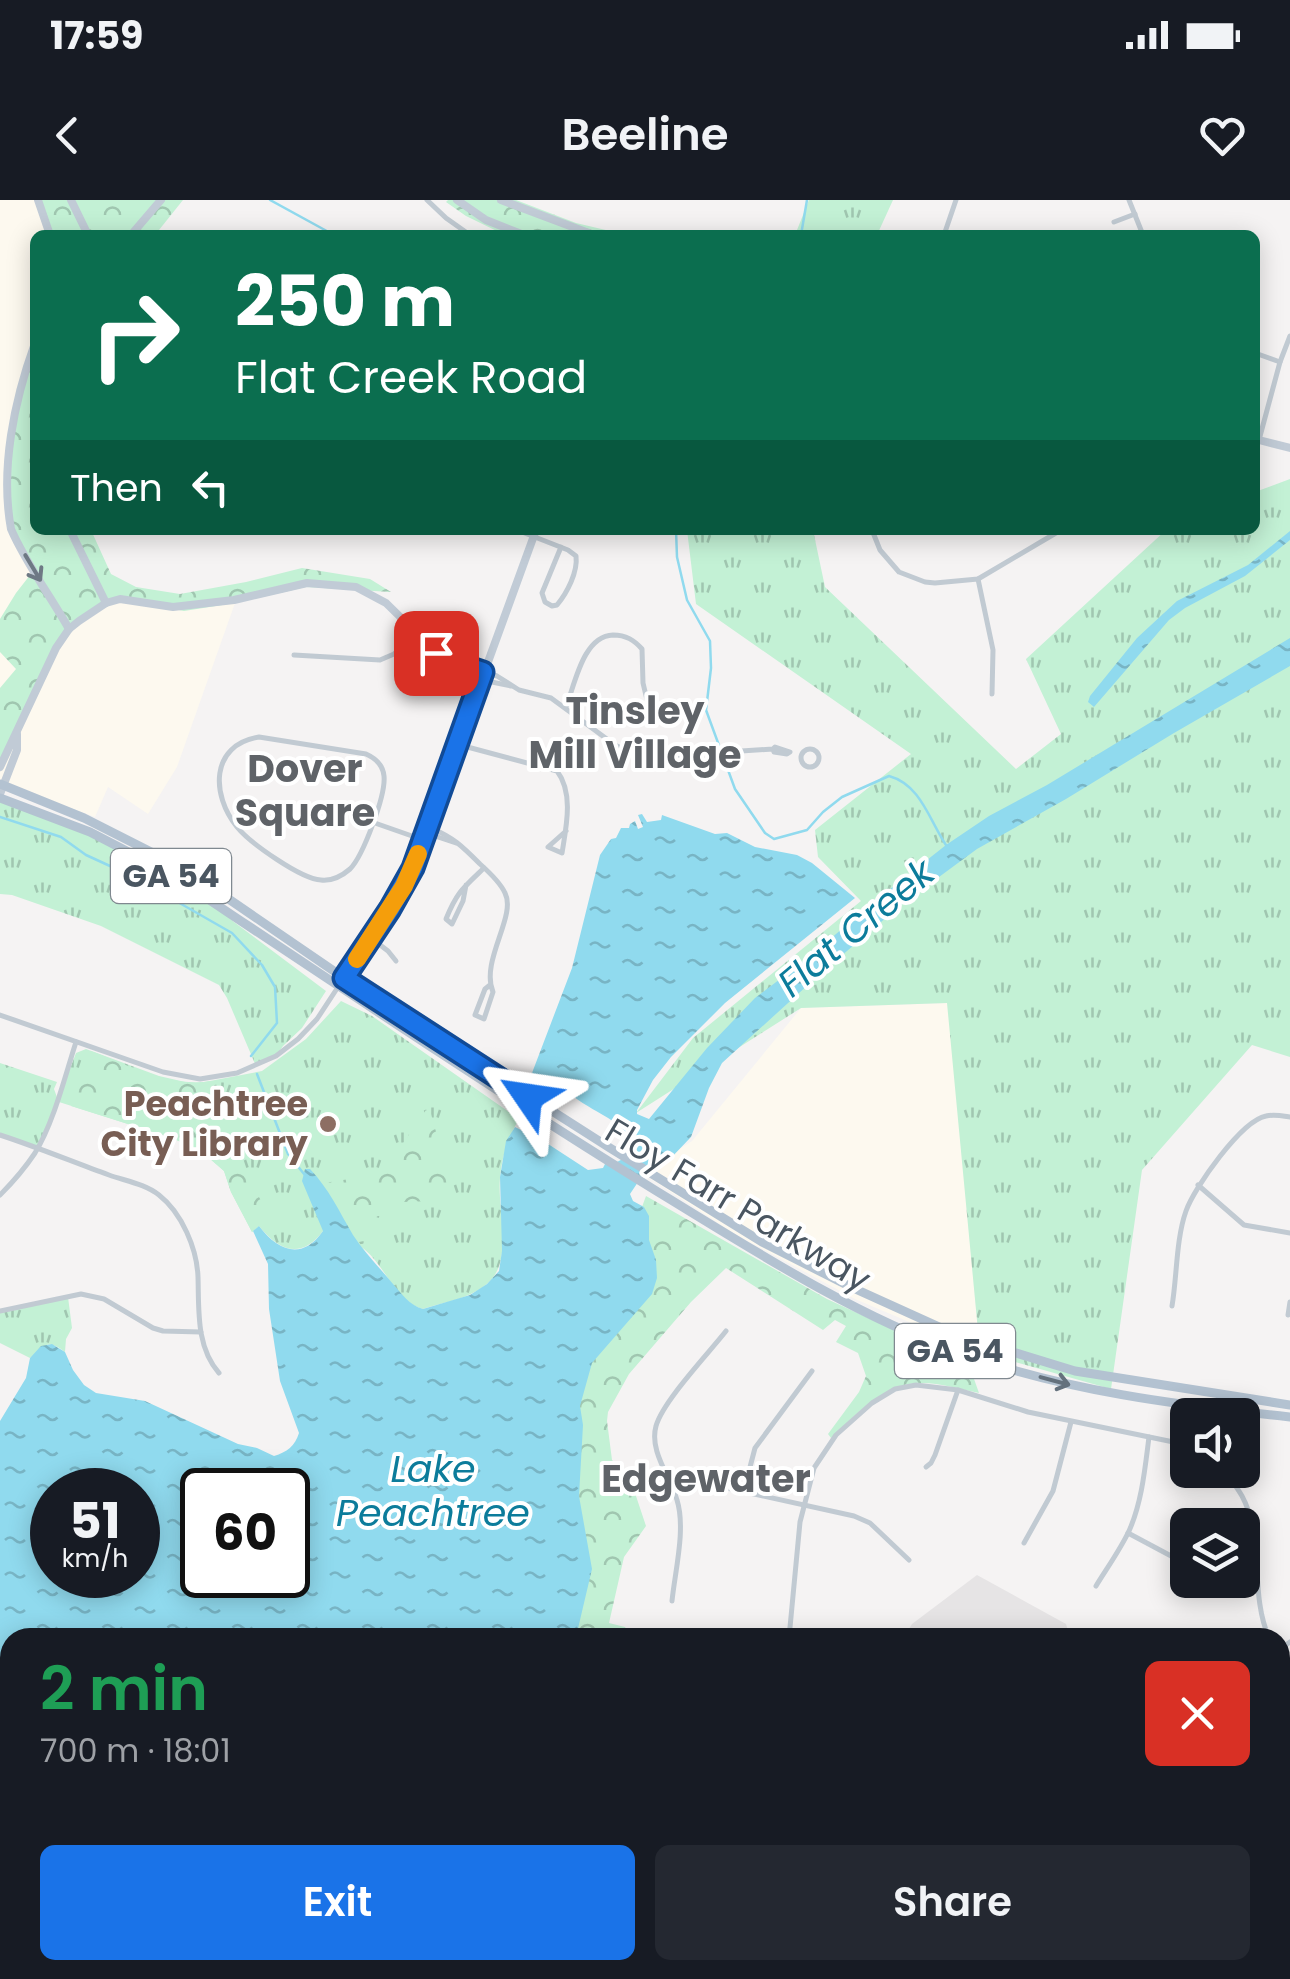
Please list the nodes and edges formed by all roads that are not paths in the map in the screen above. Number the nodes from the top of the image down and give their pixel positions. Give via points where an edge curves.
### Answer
1 (38, 200) edge
2 (72, 200) edge
3 (161, 200) edge
4 (427, 200) edge
5 (457, 200) edge
6 (501, 200) edge
7 (956, 200) edge
8 (1129, 200) edge
9 (1134, 214) junction
10 (1114, 222) dead end
11 (48, 230) edge
12 (86, 230) edge
13 (135, 230) edge
14 (463, 230) edge
15 (511, 230) edge
16 (581, 230) edge
17 (946, 230) edge
18 (1141, 230) edge
19 (1290, 336) edge
20 (1260, 355) edge
21 (30, 358) edge
22 (1280, 362) junction
23 (1260, 430) edge
24 (1260, 441) edge
25 (1290, 448) edge
26 (72, 535) edge
27 (533, 535) edge
28 (538, 535) edge
29 (874, 535) edge
30 (1052, 535) edge
31 (560, 547) junction
32 (978, 579) junction
33 (106, 604) junction
34 (69, 629) junction
35 (417, 635) junction
36 (294, 655) dead end
37 (481, 676) junction
38 (992, 694) dead end
39 (648, 704) dead end
40 (566, 707) junction
41 (17, 734) junction
42 (456, 744) junction
43 (801, 754) dead end
44 (0, 767) edge
45 (1, 790) edge
46 (372, 822) junction
47 (566, 831) dead end
48 (426, 832) junction
49 (484, 868) junction
50 (466, 886) junction
51 (371, 938) junction
52 (396, 961) dead end
53 (341, 982) junction
54 (490, 985) junction
55 (0, 1015) edge
56 (76, 1042) junction
57 (1290, 1117) edge
58 (0, 1134) edge
59 (38, 1149) junction
60 (657, 1184) junction
61 (1198, 1185) junction
62 (0, 1195) edge
63 (1290, 1233) edge
64 (1290, 1302) edge
65 (1172, 1306) dead end
66 (0, 1311) edge
67 (1288, 1315) edge
68 (726, 1331) dead end
69 (201, 1332) junction
70 (812, 1371) dead end
71 (220, 1373) dead end
72 (958, 1390) junction
73 (1290, 1404) edge
74 (1290, 1416) edge
75 (1071, 1422) junction
76 (1149, 1438) junction
77 (1170, 1442) edge
78 (926, 1468) dead end
79 (1236, 1488) edge
80 (744, 1490) junction
81 (675, 1493) junction
82 (804, 1504) junction
83 (1128, 1533) junction
84 (1024, 1544) dead end
85 (1170, 1555) edge
86 (908, 1560) dead end
87 (1096, 1586) dead end
88 (672, 1601) dead end
89 (793, 1628) edge
90 (1266, 1628) edge

1 - 11 street
2 - 12 street
3 - 13 street
4 - 14 street
5 - 15 street
6 - 16 street
7 - 17 street
8 - 9 street
9 - 10 street
9 - 18 street
19 - 22 street
20 - 22 street
21 -> 34 street via 5,442 2,493 12,532
22 - 23 street
24 - 25 street
26 - 33 street
27 - 37 street
28 - 31 street
29 - 32 street via 887,559 908,576 936,584
30 - 32 street
31 - 31 street via 542,593 552,606 566,593 577,563
32 - 38 street via 993,650
33 - 34 street
33 - 35 street via 120,599 196,606 303,584 338,584 377,597
34 - 41 street via 45,666
35 - 36 street via 380,660
35 - 37 street
37 - 40 street via 496,676
37 - 42 street
39 - 40 street via 642,649 613,635 591,645
40 - 43 street via 630,753
41 - 44 street
41 - 45 street
42 - 47 street via 557,771 566,794
42 - 48 street
45 - 53 main road, Floy Farr Parkway / GA 54 via 84,818 159,856
46 - 46 street via 351,868 329,880 313,878 235,826 220,794 222,762 241,742 258,737 374,757 385,781
46 - 48 street via 412,836
48 - 49 street via 452,837
48 - 51 street via 404,886
49 - 50 street
49 - 54 street via 508,904
50 - 50 street via 446,920 452,924 463,901
51 - 52 street
51 - 53 street
53 - 56 street via 313,1023 276,1056 216,1078 178,1076
53 - 60 main road, Floy Farr Parkway / GA 54
54 - 54 street via 493,992 484,1019 475,1015
55 - 56 street
56 - 59 street
57 - 61 street via 1256,1120
58 - 59 street
59 - 62 street
59 - 69 street via 143,1186 167,1202 194,1254
60 - 73 main road, Floy Farr Parkway / GA 54 via 957,1335 1075,1371
60 -> 74 main road, Floy Farr Parkway / GA 54 via 832,1297 956,1352 1093,1390
61 - 63 street via 1244,1225
61 - 65 street via 1185,1213
64 - 67 street
66 - 69 street via 82,1294 153,1328
68 - 81 street via 658,1421 655,1442
69 - 71 street
70 - 80 street via 755,1448
72 - 75 street
72 - 78 street
72 - 82 street via 916,1385 872,1403 825,1449
75 - 76 street
75 - 84 street via 1053,1490
76 - 77 street
76 - 83 street
79 - 90 street via 1251,1522
80 - 81 street via 701,1484
80 - 82 street
81 - 88 street via 681,1521
82 - 86 street via 864,1520
82 - 89 street
83 - 85 street
83 - 87 street

